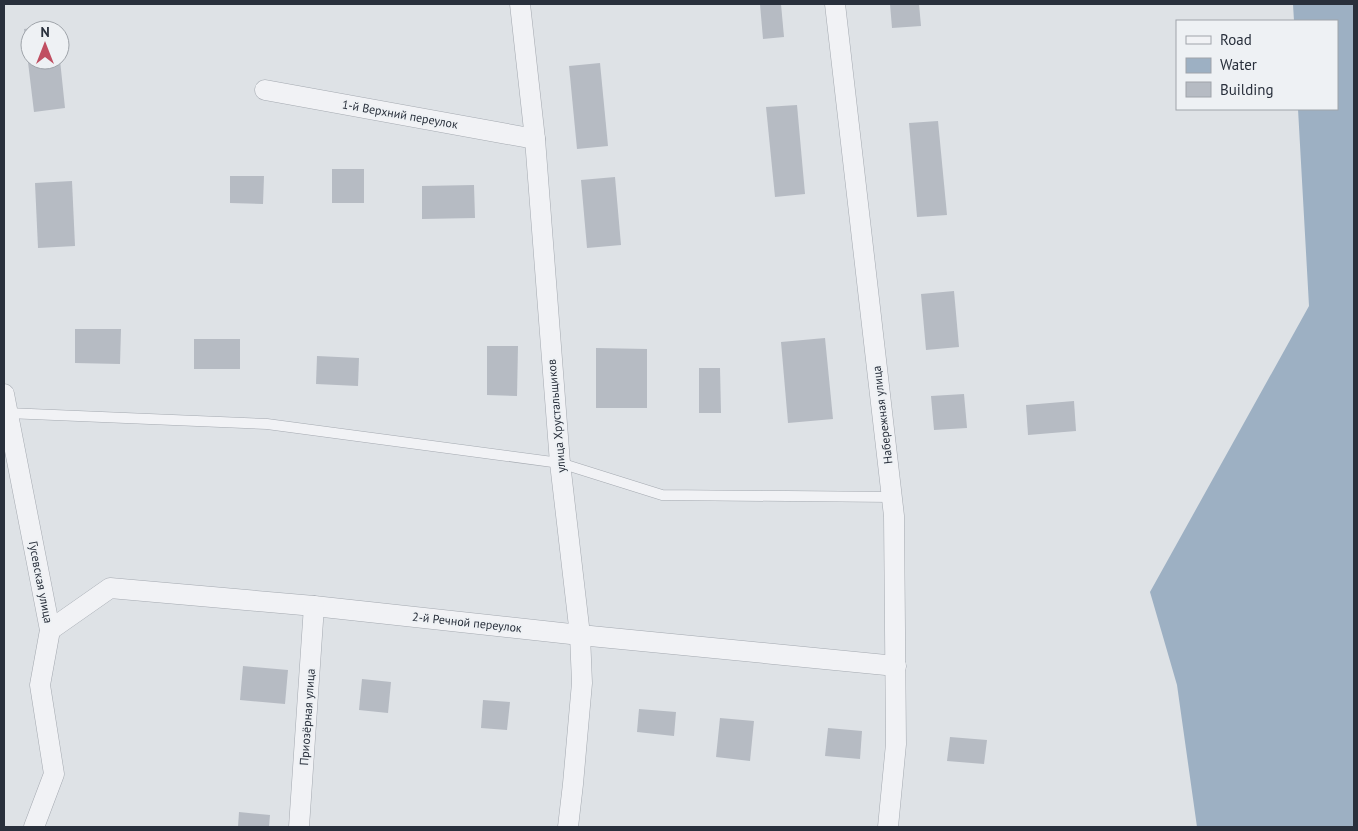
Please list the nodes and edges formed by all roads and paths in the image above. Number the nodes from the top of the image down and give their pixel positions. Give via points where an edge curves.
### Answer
1 (520, 4) edge
2 (835, 4) edge
3 (265, 90) dead end
4 (535, 139) junction
5 (6, 404) edge
6 (560, 463) junction
7 (892, 497) junction
8 (314, 606) junction
9 (50, 630) junction
10 (580, 635) junction
11 (896, 666) junction
12 (34, 827) edge
13 (299, 827) edge
14 (568, 827) edge
15 (888, 827) edge

1 - 4 street, улица Хрустальщиков
2 - 7 street, Набережная улица
3 - 4 street, 1-й Верхний переулок
4 - 6 street, улица Хрустальщиков
5 - 6 lane via 266,424
5 - 9 street, Гусевская улица
6 - 7 lane via 662,495
6 - 10 street, улица Хрустальщиков
7 - 11 street, Набережная улица
8 - 9 street, 2-й Речной переулок via 110,588
8 - 10 street, 2-й Речной переулок
8 - 13 street, Приозёрная улица
9 - 12 street, Гусевская улица via 40,684 54,774
10 - 11 street, 2-й Речной переулок
10 - 14 street, улица Хрустальщиков via 582,683
11 - 15 street, Набережная улица via 896,744

